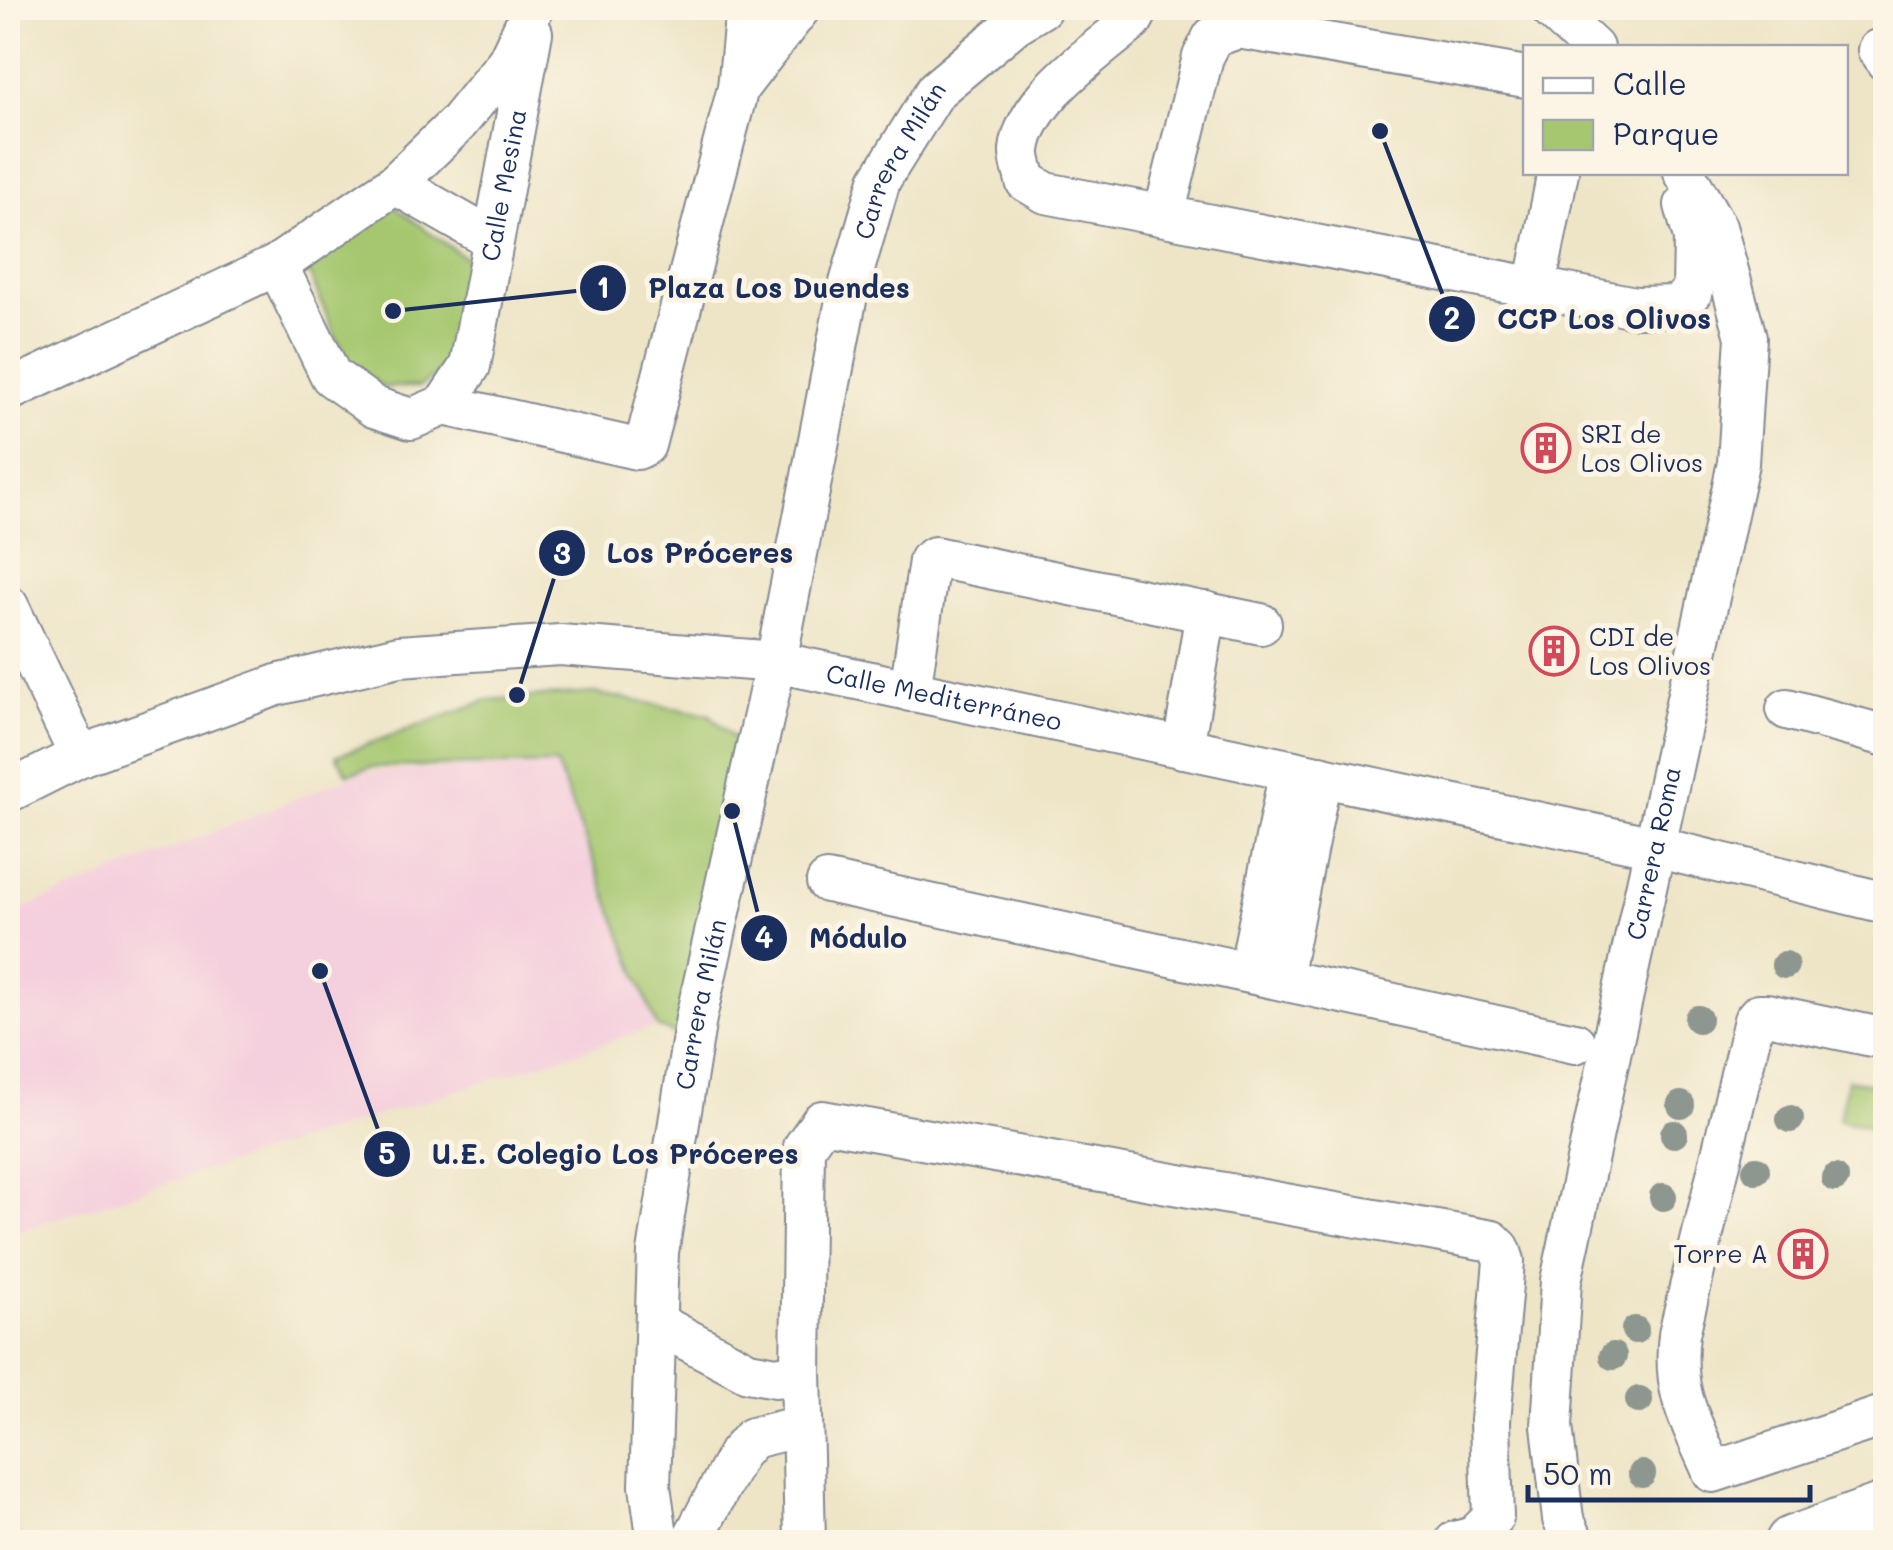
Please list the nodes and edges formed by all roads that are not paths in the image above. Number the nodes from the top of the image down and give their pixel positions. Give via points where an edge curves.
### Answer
1 (535, 8) edge
2 (746, 8) edge
3 (800, 8) edge
4 (1041, 8) edge
5 (1139, 8) edge
6 (1550, 8) edge
7 (1584, 8) edge
8 (1590, 45) edge
9 (1607, 45) edge
10 (1523, 76) edge
11 (738, 88) junction
12 (1557, 175) edge
13 (1677, 175) edge
14 (1686, 175) edge
15 (395, 184) junction
16 (1164, 216) junction
17 (494, 240) junction
18 (277, 265) junction
19 (1535, 288) junction
20 (8, 391) edge
21 (444, 405) junction
22 (8, 606) edge
23 (1206, 612) junction
24 (1260, 624) dead end
25 (776, 662) junction
26 (910, 691) junction
27 (1787, 710) dead end
28 (1886, 736) edge
29 (1183, 748) junction
30 (80, 756) junction
31 (1305, 773) junction
32 (8, 792) edge
33 (1655, 848) junction
34 (827, 882) dead end
35 (1886, 903) edge
36 (1265, 975) junction
37 (1886, 1040) edge
38 (1575, 1043) dead end
39 (656, 1323) junction
40 (801, 1372) junction
41 (1886, 1415) edge
42 (801, 1426) junction
43 (1886, 1507) edge
44 (658, 1542) edge
45 (691, 1542) edge
46 (805, 1542) edge
47 (1455, 1542) edge
48 (1574, 1542) edge
49 (1791, 1542) edge

1 - 15 street, Calle Mesina via 508,61 457,124
1 - 17 street, Calle Mesina
2 - 11 street
3 - 11 street
4 - 25 street, Carrera Milán via 936,90 880,180 848,290
5 - 16 street via 1033,114 1020,150 1026,180 1046,193
6 - 8 street
7 - 9 street
10 - 16 street via 1238,28 1213,37
11 - 21 street via 645,445 636,449
12 - 19 street
13 - 19 street via 1696,270 1693,290 1678,306 1635,307
14 - 33 street, Carrera Roma via 1716,228 1746,337 1738,463
15 - 17 street
15 - 18 street, Calle Mesina
16 - 19 street
17 - 21 street, Calle Mesina via 470,366
18 - 20 street, Calle Mesina
18 - 21 street via 332,376 374,408 410,419
22 - 30 street
23 - 24 street
23 - 26 street via 935,557 929,561
23 - 29 street
25 - 26 street, Calle Mediterráneo
25 - 30 street, Calle Mediterráneo via 560,645 399,656 277,684
25 - 39 street, Carrera Milán via 696,1018 658,1252
26 - 29 street, Calle Mediterráneo
27 - 28 street
29 - 31 street, Calle Mediterráneo
30 - 32 street, Calle Mediterráneo
31 - 33 street, Calle Mediterráneo
31 - 36 street
33 - 35 street, Calle Mediterráneo
33 - 48 street, Carrera Roma via 1561,1280 1552,1426 1563,1519
34 - 36 street
36 - 38 street
37 - 41 street via 1768,1014 1754,1020 1675,1369 1713,1472
39 - 40 street via 748,1372
39 - 44 street, Carrera Milán via 650,1486
40 - 42 street
40 - 47 street via 804,1147 822,1121 1492,1241 1504,1261 1490,1420 1493,1518 1474,1537
42 - 45 street via 752,1438
42 - 46 street
43 - 49 main road

